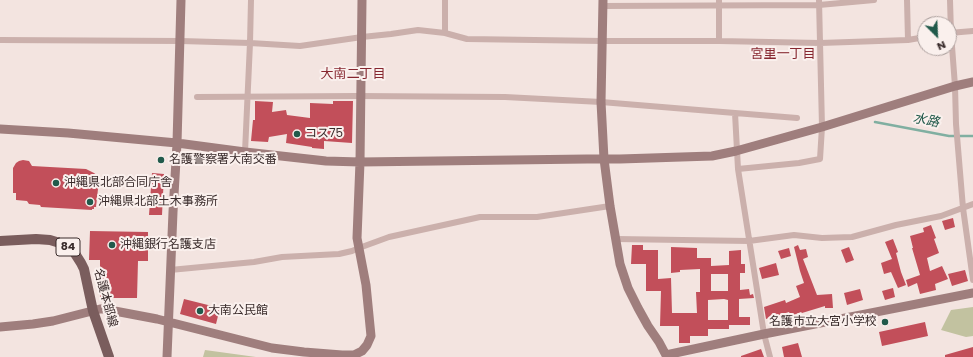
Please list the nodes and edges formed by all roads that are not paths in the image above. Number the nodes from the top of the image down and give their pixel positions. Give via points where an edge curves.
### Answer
1 (181, 0) edge
2 (251, 0) edge
3 (362, 0) edge
4 (444, 0) edge
5 (874, 0) edge
6 (907, 0) edge
7 (950, 0) edge
8 (603, 3) edge
9 (719, 3) edge
10 (819, 3) edge
11 (950, 16) edge
12 (973, 31) edge
13 (957, 32) edge
14 (445, 33) junction
15 (362, 37) junction
16 (917, 38) edge
17 (0, 40) edge
18 (908, 40) junction
19 (181, 41) junction
20 (602, 41) junction
21 (719, 41) junction
22 (250, 43) junction
23 (820, 43) junction
24 (952, 56) edge
25 (973, 82) edge
26 (955, 86) junction
27 (361, 96) junction
28 (197, 97) dead end
29 (247, 97) junction
30 (601, 102) junction
31 (735, 114) junction
32 (797, 118) dead end
33 (822, 127) junction
34 (0, 129) edge
35 (177, 143) junction
36 (736, 151) junction
37 (245, 152) junction
38 (604, 159) junction
39 (360, 162) junction
40 (738, 169) junction
41 (973, 204) edge
42 (610, 206) junction
43 (963, 208) junction
44 (616, 239) junction
45 (0, 241) edge
46 (749, 241) junction
47 (359, 248) junction
48 (170, 270) junction
49 (973, 280) edge
50 (973, 293) edge
51 (93, 311) junction
52 (168, 322) junction
53 (0, 327) edge
54 (764, 334) junction
55 (667, 356) edge
56 (109, 357) edge
57 (166, 357) edge
58 (770, 357) edge

1 - 19 street
2 - 22 street
3 - 15 street
4 - 14 street
5 - 10 street
6 - 18 street
7 - 11 street
8 - 9 street
8 - 20 street
9 - 10 street
9 - 21 street
10 - 23 street
12 - 13 street
14 - 15 street via 418,30
14 - 20 street via 467,39
15 - 22 street via 300,46
15 - 27 street
16 - 18 street
17 - 19 street
18 - 23 street
19 - 22 street
19 - 35 street
20 - 21 street
20 - 30 street
21 - 23 street
22 - 29 street
23 - 33 street
24 - 26 street
25 - 26 street
26 - 33 street
26 - 43 street
27 - 29 street
27 - 30 street via 505,97
27 - 39 street
28 - 29 street
29 - 37 street
30 - 31 street
30 - 38 street
31 - 32 street
31 - 36 street
33 - 36 street
33 - 40 street via 820,159
34 - 35 street
35 - 37 street
35 - 48 street
36 - 38 street via 712,156
36 - 40 street
37 - 39 street
38 - 39 street
38 - 42 street
39 - 47 street
40 - 46 street
41 - 43 street
42 - 44 street
42 - 47 street via 537,217 480,217 388,237
43 - 46 street via 941,216 852,237 822,238 794,235
43 - 49 street
44 - 46 street
44 - 55 street via 620,264 628,288
45 - 51 main road, 名護本部線 / 84 via 50,240 70,248 84,269
46 - 54 street
47 - 48 street via 339,254 282,257
47 - 52 street via 371,336 362,351 354,355 272,348
48 - 52 street
50 - 54 street
51 - 52 street via 104,309
51 - 53 street via 47,322
51 - 56 main road, 名護本部線 / 84
52 - 57 street
54 - 55 street
54 - 58 street

